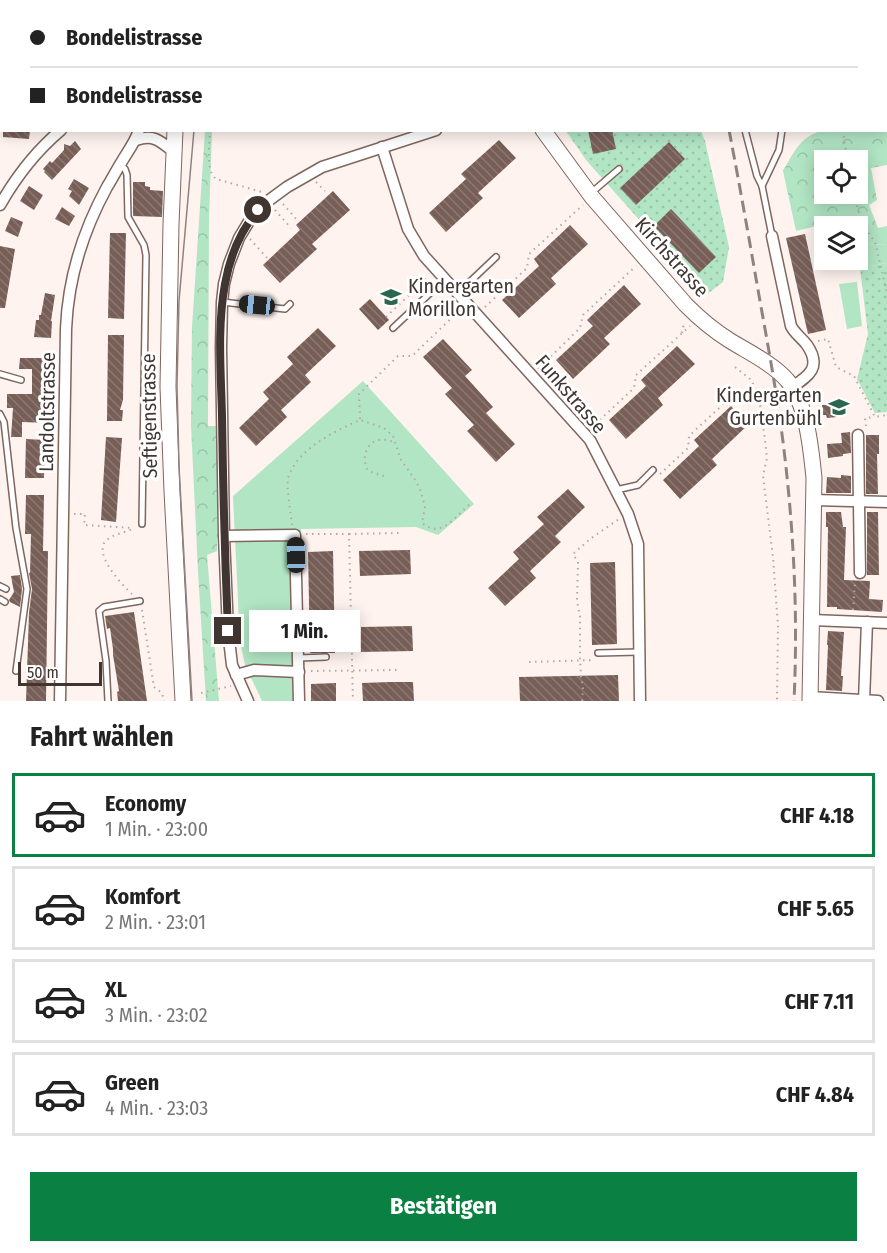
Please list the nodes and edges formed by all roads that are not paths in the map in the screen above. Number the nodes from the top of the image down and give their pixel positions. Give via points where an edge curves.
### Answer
1 (59, 132) edge
2 (175, 132) edge
3 (430, 132) edge
4 (544, 132) edge
5 (746, 132) edge
6 (782, 132) edge
7 (137, 135) edge
8 (382, 147) junction
9 (174, 152) junction
10 (120, 164) junction
11 (619, 169) dead end
12 (762, 186) junction
13 (589, 194) junction
14 (0, 205) edge
15 (772, 236) joint
16 (496, 258) dead end
17 (444, 280) junction
18 (457, 294) junction
19 (222, 302) junction
20 (291, 304) dead end
21 (393, 328) dead end
22 (0, 374) edge
23 (21, 380) dead end
24 (792, 387) junction
25 (0, 414) edge
26 (858, 435) dead end
27 (653, 470) dead end
28 (616, 490) junction
29 (814, 500) junction
30 (859, 501) junction
31 (887, 502) edge
32 (142, 524) dead end
33 (224, 536) junction
34 (860, 573) road end
35 (140, 601) dead end
36 (812, 620) junction
37 (867, 622) junction
38 (887, 622) edge
39 (639, 652) junction
40 (598, 653) dead end
41 (326, 657) dead end
42 (298, 658) junction
43 (16, 671) dead end
44 (299, 672) junction
45 (235, 681) junction
46 (810, 699) edge
47 (60, 701) edge
48 (108, 701) edge
49 (183, 701) edge
50 (248, 701) edge
51 (299, 701) edge
52 (640, 701) edge
53 (864, 701) edge
54 (878, 701) edge

1 - 14 street via 22,170
2 - 9 street, Seftigenstrasse
3 - 8 street
4 - 13 street, Kirchstrasse
5 - 12 lane
6 - 12 lane via 779,150
7 - 9 street, Landoltstrasse via 155,138
7 - 10 street, Landoltstrasse
8 - 17 street, Funkstrasse via 408,229
8 - 19 street via 322,167 292,183 251,218 229,264
9 - 49 street, Seftigenstrasse via 168,387
10 - 32 lane via 127,175 128,217 146,255
10 - 47 street, Landoltstrasse via 82,243 69,296
11 - 13 lane
12 - 15 lane
13 - 24 street, Kirchstrasse via 699,318 772,367
15 - 24 street via 791,327 806,344 814,364 807,377
16 - 18 lane
17 - 18 street, Funkstrasse
17 - 21 lane
18 - 28 street, Funkstrasse via 584,434
19 - 20 lane via 285,309
19 - 33 street
22 - 23 lane
24 - 29 street, Kirchstrasse via 812,458
25 - 43 lane via 27,589
26 - 30 street
27 - 28 lane via 638,485
28 - 39 street, Funkstrasse via 638,544
29 - 30 street
29 - 36 street, Kirchstrasse
30 - 31 street
30 - 34 street
33 - 42 street via 295,535
33 - 45 street via 228,631
35 - 48 lane via 99,611
36 - 37 street
36 - 46 street, Kirchstrasse
37 - 38 street
37 - 53 street
39 - 40 lane
39 - 52 street, Funkstrasse
41 - 42 lane
42 - 44 street
44 - 45 street via 254,670
44 - 51 street
45 - 50 street
46 - 53 street
53 - 54 street

